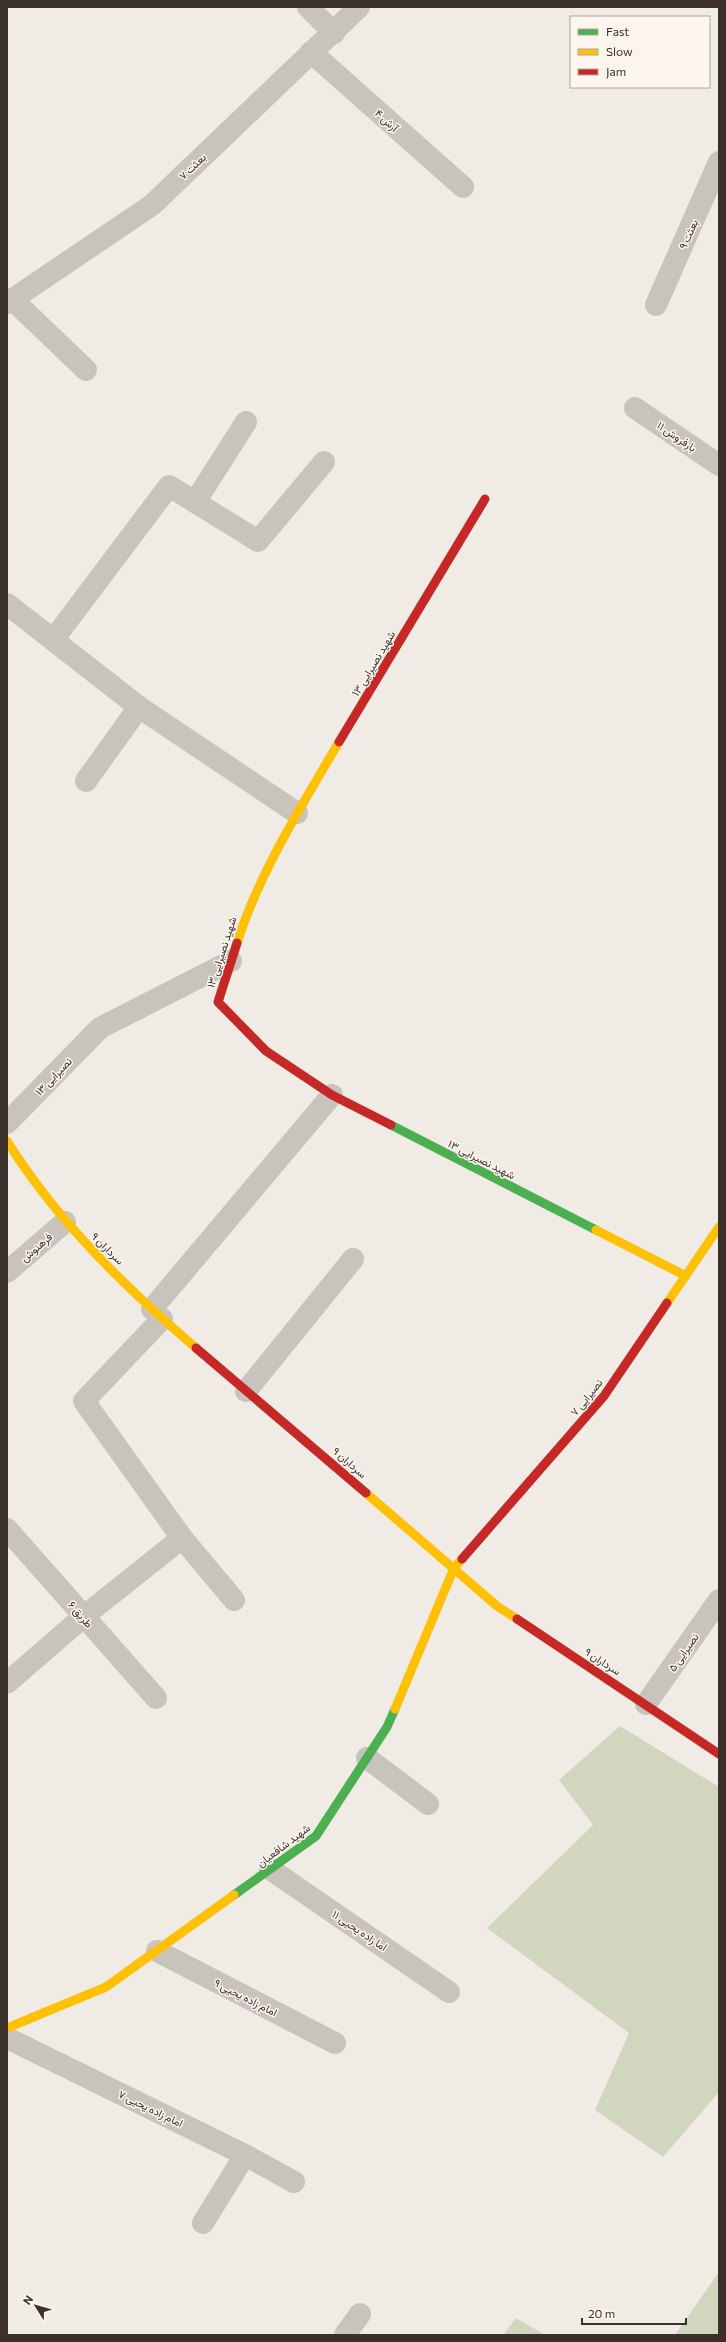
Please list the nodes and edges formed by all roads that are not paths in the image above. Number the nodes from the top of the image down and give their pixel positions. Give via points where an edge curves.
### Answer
1 (308, 7) edge
2 (359, 7) edge
3 (334, 32) junction
4 (311, 52) junction
5 (719, 162) edge
6 (463, 188) dead end
7 (10, 301) edge
8 (656, 306) dead end
9 (86, 370) dead end
10 (635, 408) dead end
11 (246, 422) dead end
12 (324, 462) dead end
13 (719, 465) edge
14 (485, 499) dead end
15 (195, 502) junction
16 (7, 604) edge
17 (53, 640) junction
18 (139, 707) junction
19 (86, 781) dead end
20 (297, 813) junction
21 (231, 961) junction
22 (332, 1095) junction
23 (7, 1123) edge
24 (7, 1142) edge
25 (65, 1222) junction
26 (719, 1227) edge
27 (353, 1259) dead end
28 (7, 1272) edge
29 (686, 1276) junction
30 (157, 1314) junction
31 (246, 1391) junction
32 (7, 1529) edge
33 (182, 1538) junction
34 (454, 1568) junction
35 (234, 1600) dead end
36 (719, 1600) edge
37 (83, 1617) junction
38 (7, 1683) edge
39 (156, 1698) dead end
40 (646, 1704) junction
41 (719, 1754) edge
42 (367, 1758) junction
43 (428, 1804) dead end
44 (270, 1869) junction
45 (157, 1951) junction
46 (449, 1992) dead end
47 (7, 2028) edge
48 (7, 2038) edge
49 (335, 2043) dead end
50 (245, 2155) junction
51 (294, 2182) dead end
52 (203, 2223) dead end
53 (360, 2314) dead end
54 (345, 2335) edge

1 - 3 street
2 - 3 street, بعثت ۷
3 - 4 street, بعثت ۷
4 - 6 street, آرش ۴
4 - 7 street, بعثت ۷ via 152,205
5 - 8 street, بعثت ۹
7 - 9 street
10 - 13 street, بارفروش ۱۱
11 - 15 street
12 - 15 street via 258,541
14 - 20 street, شهید نصیرایی ۱۳
15 - 17 street via 169,486
16 - 17 street
17 - 18 street
18 - 19 street
18 - 20 street
20 - 21 street, شهید نصیرایی ۱۳ via 245,917
21 - 22 street, شهید نصیرایی ۱۳ via 218,1002 266,1051
21 - 23 street, نصیرایی ۱۳ via 100,1028
22 - 29 street, شهید نصیرایی ۱۳
22 - 30 street
24 - 25 street, سرداران ۹ via 29,1176
25 - 28 street, فرهنوش
25 - 30 street, سرداران ۹
26 - 29 street, نصیرایی ۷
27 - 31 street
29 - 34 street, نصیرایی ۷ via 604,1396
30 - 31 street, سرداران ۹
30 - 33 street via 84,1401
31 - 34 street, سرداران ۹
32 - 37 street, طریق ۶
33 - 35 street
33 - 37 street
34 - 40 street, سرداران ۹ via 497,1606
34 - 42 street, شهید شافعیان via 387,1727
36 - 40 street, نصیرایی ۵
37 - 38 street
37 - 39 street, طریق ۶
40 - 41 street, سرداران ۹
42 - 43 street
42 - 44 street, شهید شافعیان via 316,1836
44 - 45 street, شهید شافعیان
44 - 46 street, اما زاده یحیی ۱۱
45 - 47 street, شهید شافعیان via 106,1987
45 - 49 street, امام زاده یحیی ۹
48 - 50 street, امام زاده یحیی ۷
50 - 51 street, امام زاده یحیی ۷
50 - 52 street
53 - 54 street

